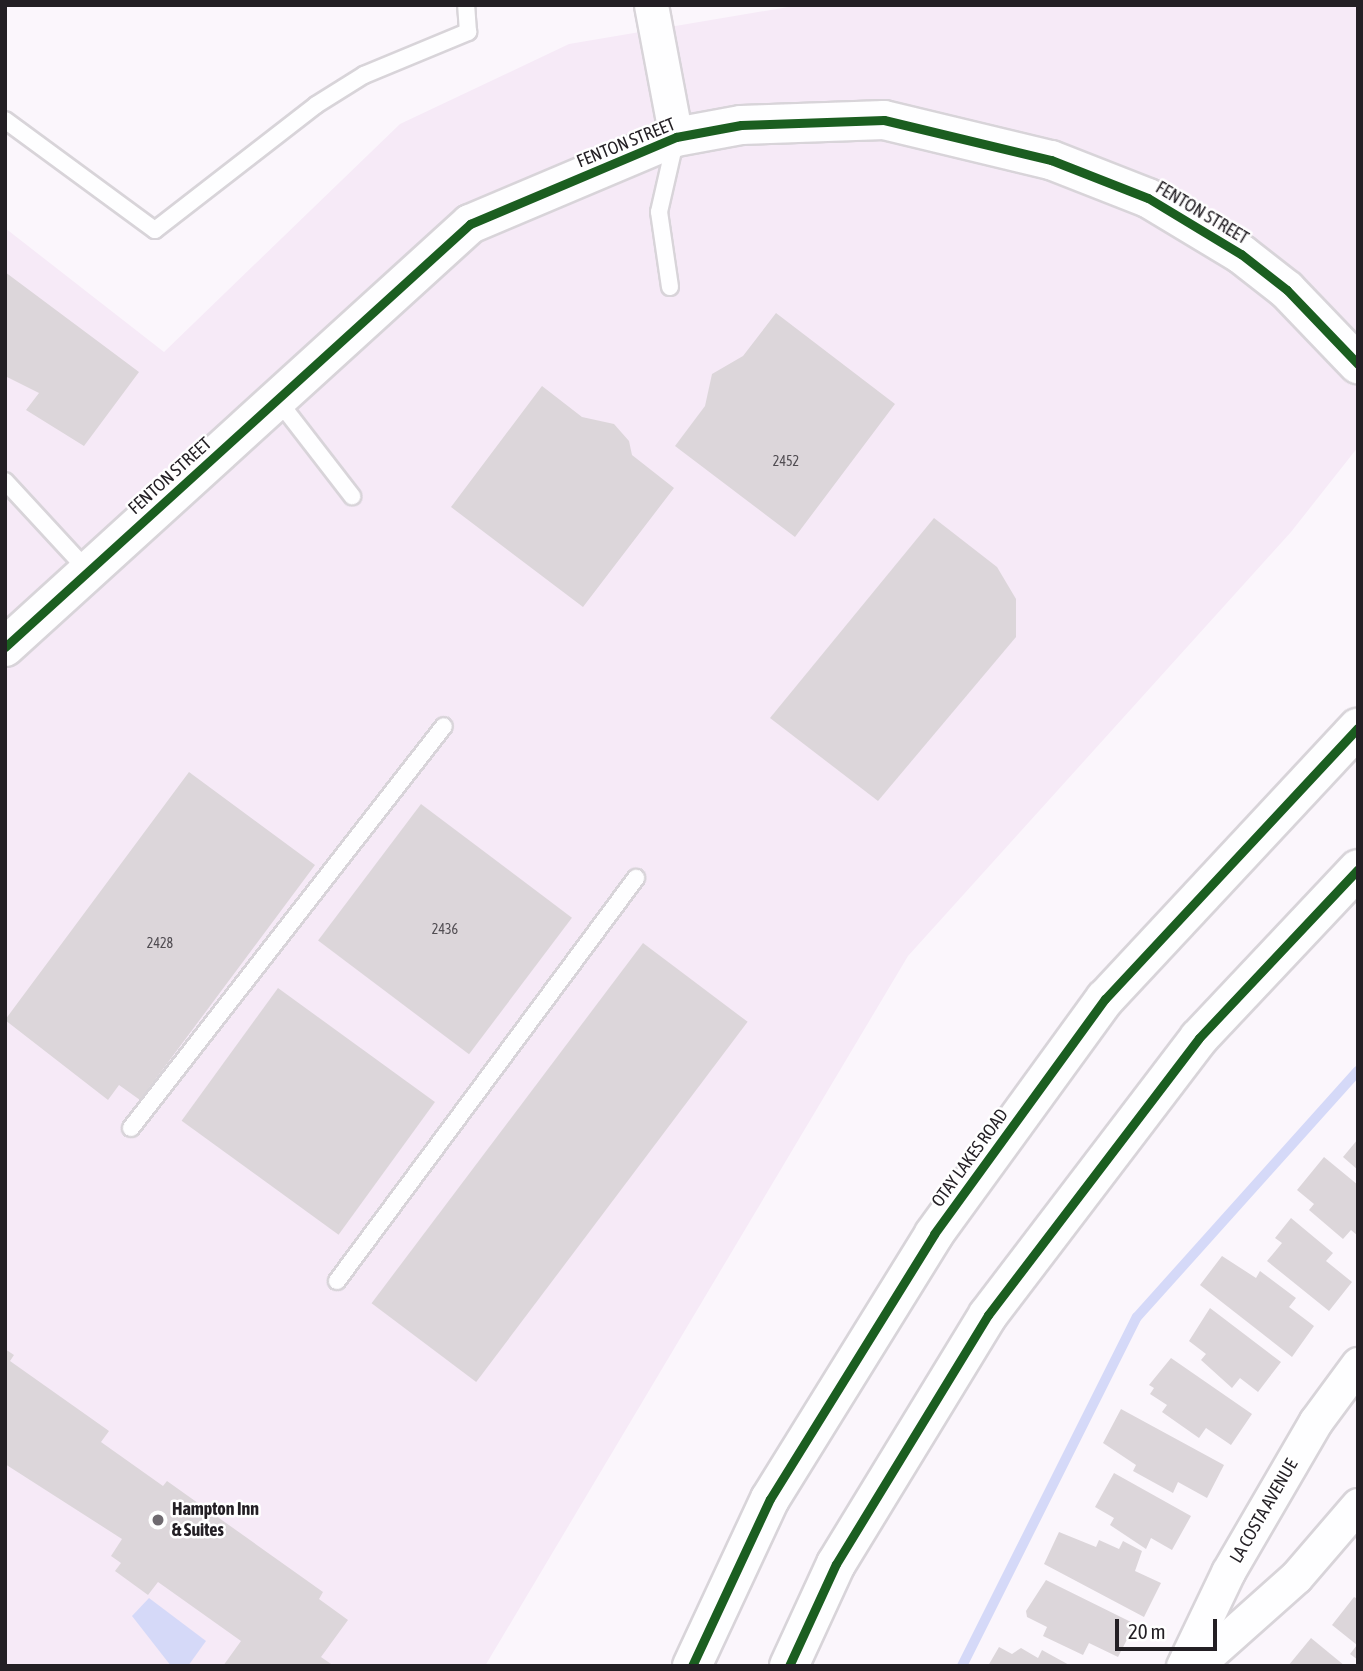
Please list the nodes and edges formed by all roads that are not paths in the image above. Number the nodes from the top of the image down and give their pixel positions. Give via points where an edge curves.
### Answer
1 (466, 5) edge
2 (651, 5) edge
3 (5, 120) edge
4 (676, 137) junction
5 (670, 287) dead end
6 (1358, 364) edge
7 (277, 399) junction
8 (5, 481) edge
9 (352, 496) dead end
10 (88, 571) junction
11 (5, 647) edge
12 (444, 726) dead end
13 (1358, 728) edge
14 (1358, 869) edge
15 (636, 878) dead end
16 (131, 1128) dead end
17 (337, 1281) dead end
18 (1358, 1364) edge
19 (1358, 1505) edge
20 (692, 1666) edge
21 (789, 1666) edge
22 (1183, 1666) edge
23 (1196, 1666) edge

1 - 3 lane via 468,32 364,75 316,105 155,230
2 - 4 street
4 - 5 lane via 659,212
4 - 6 main road, FENTON STREET via 741,125 884,120 1051,160 1148,198 1241,254 1287,290
4 - 7 main road, FENTON STREET via 470,224
7 - 9 lane
7 - 10 main road, FENTON STREET
8 - 10 lane
10 - 11 main road, FENTON STREET
12 - 16 lane
13 - 20 main road, OTAY LAKES ROAD via 1314,769 1105,999 934,1234 770,1499
14 - 21 main road via 1199,1038 988,1315 836,1564
15 - 17 lane
18 - 22 street, LA COSTA AVENUE via 1316,1421 1228,1572
19 - 23 street via 1296,1577

